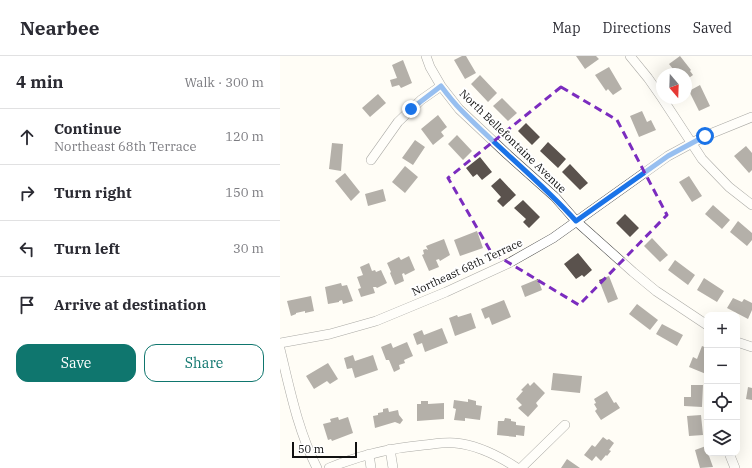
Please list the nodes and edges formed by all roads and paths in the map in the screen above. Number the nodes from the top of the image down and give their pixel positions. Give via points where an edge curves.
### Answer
1 (426, 56) edge
2 (630, 56) edge
3 (441, 86) junction
4 (656, 89) edge
5 (666, 104) edge
6 (752, 118) edge
7 (691, 143) junction
8 (371, 160) dead end
9 (752, 205) edge
10 (576, 221) junction
11 (704, 323) edge
12 (280, 343) edge
13 (740, 346) edge
14 (752, 347) edge
15 (280, 349) edge
16 (565, 424) dead end
17 (390, 449) junction
18 (369, 454) junction
19 (730, 456) edge
20 (317, 468) edge
21 (329, 468) edge
22 (371, 468) edge
23 (393, 468) edge
24 (517, 468) edge
25 (521, 468) edge
26 (735, 468) edge

1 - 3 street, North Bellefontaine Avenue
2 - 4 street
3 - 8 street via 421,100 398,122
3 - 10 street, North Bellefontaine Avenue via 460,109
5 - 7 street
6 - 7 street, Northeast 68th Terrace
7 - 9 street via 715,173
7 - 10 street, Northeast 68th Terrace via 668,156
10 - 11 street, North Bellefontaine Avenue via 632,272
10 - 12 street, Northeast 68th Terrace via 553,238 509,263 376,321 330,334
13 - 14 street
15 - 20 street via 307,449
16 - 25 street
17 - 18 street
17 - 23 street
17 - 24 street via 455,443 478,448
18 - 21 street
18 - 22 street
19 - 26 street

